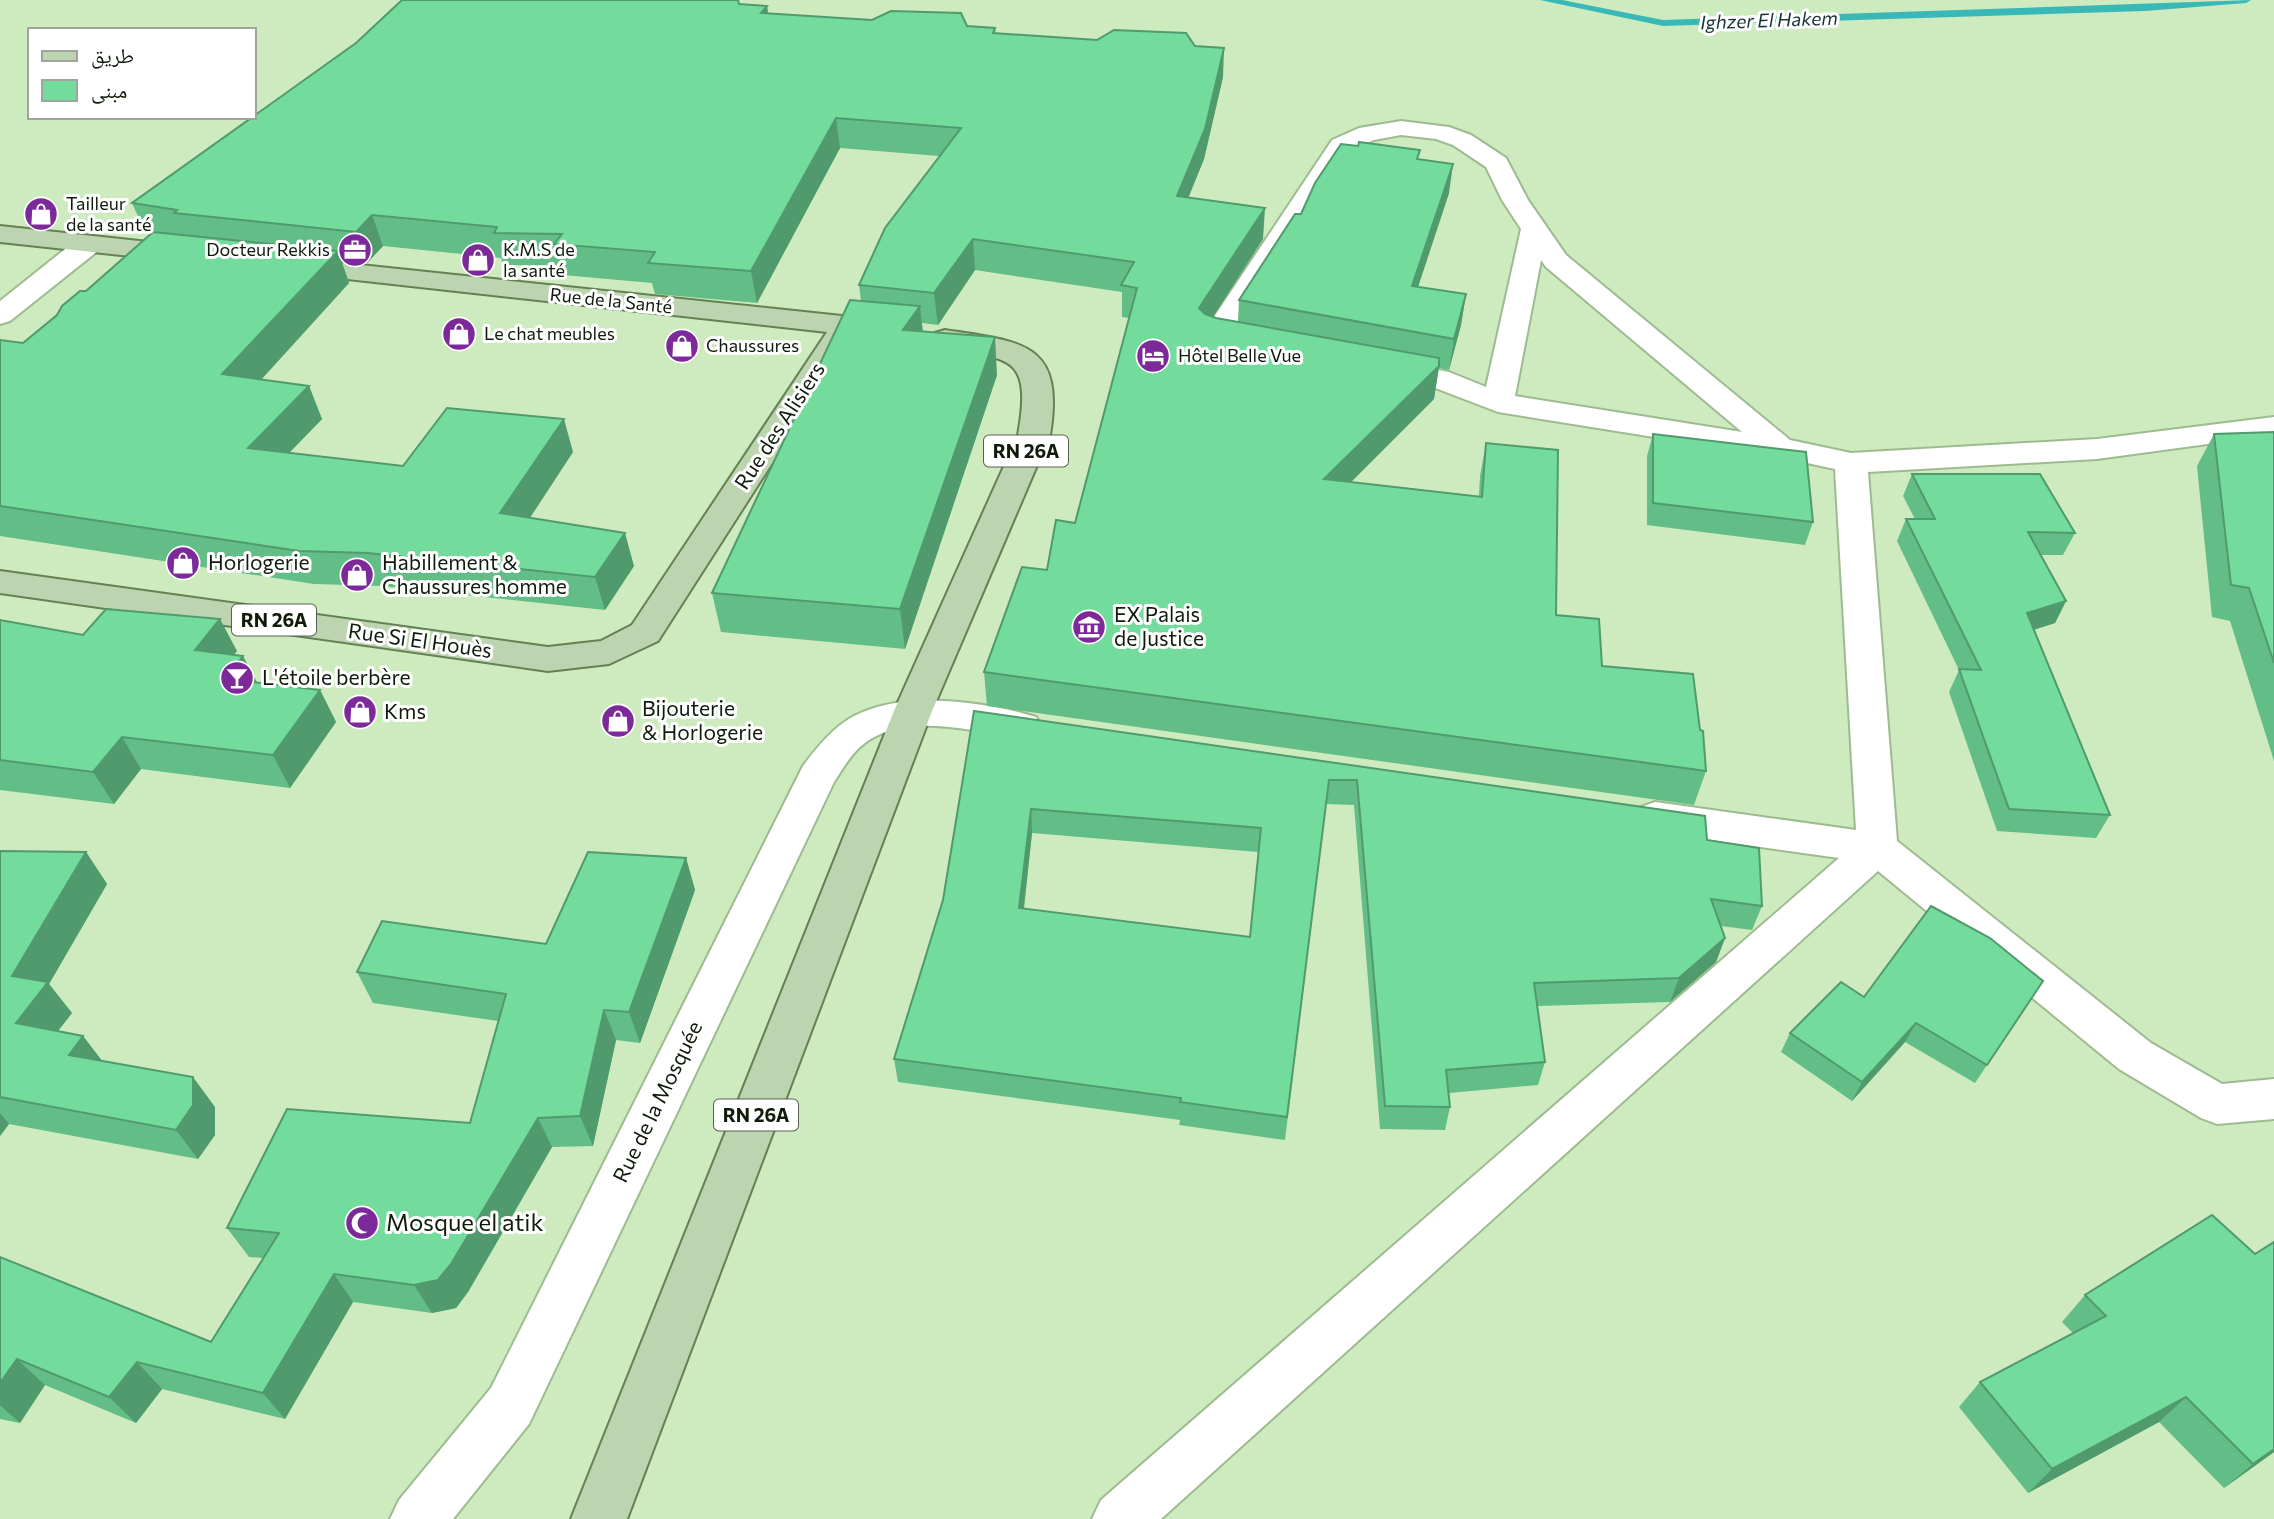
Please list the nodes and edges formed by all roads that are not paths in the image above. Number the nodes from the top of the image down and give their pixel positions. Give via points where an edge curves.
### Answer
1 (1534, 229) junction
2 (0, 234) edge
3 (89, 244) junction
4 (212, 257) edge
5 (267, 263) edge
6 (0, 315) edge
7 (845, 326) junction
8 (1268, 347) edge
9 (1359, 364) edge
10 (1498, 403) junction
11 (2274, 426) edge
12 (1779, 447) junction
13 (1851, 463) junction
14 (0, 582) edge
15 (548, 659) joint
16 (913, 711) junction
17 (1065, 732) edge
18 (1616, 811) edge
19 (1877, 848) junction
20 (2274, 1099) edge
21 (418, 1519) edge
22 (598, 1519) edge
23 (1120, 1519) edge

1 - 8 street via 1497,163 1462,140 1440,132 1401,128 1368,133 1341,145 1215,338
1 - 10 street
1 - 12 street via 1556,261
2 - 3 main road
3 - 4 main road
3 - 6 street
5 - 7 main road, Rue de la Santé / RN 26A
7 - 15 main road, Rue des Alisiers / RN 26A via 645,633 609,652
7 - 16 main road, RN 26A via 1011,352 1038,374 1041,390 1034,435
9 - 10 street via 1438,378
10 - 12 street
11 - 13 street via 2097,449
12 - 13 street
13 - 19 street
14 - 15 main road, Rue Si El Houès / RN 26A
16 - 17 street
16 - 21 street, Rue de la Mosquée via 890,715 849,735 817,776 510,1406
16 - 22 main road, RN 26A
18 - 19 street
19 - 20 street via 2135,1056 2217,1104
19 - 23 street

